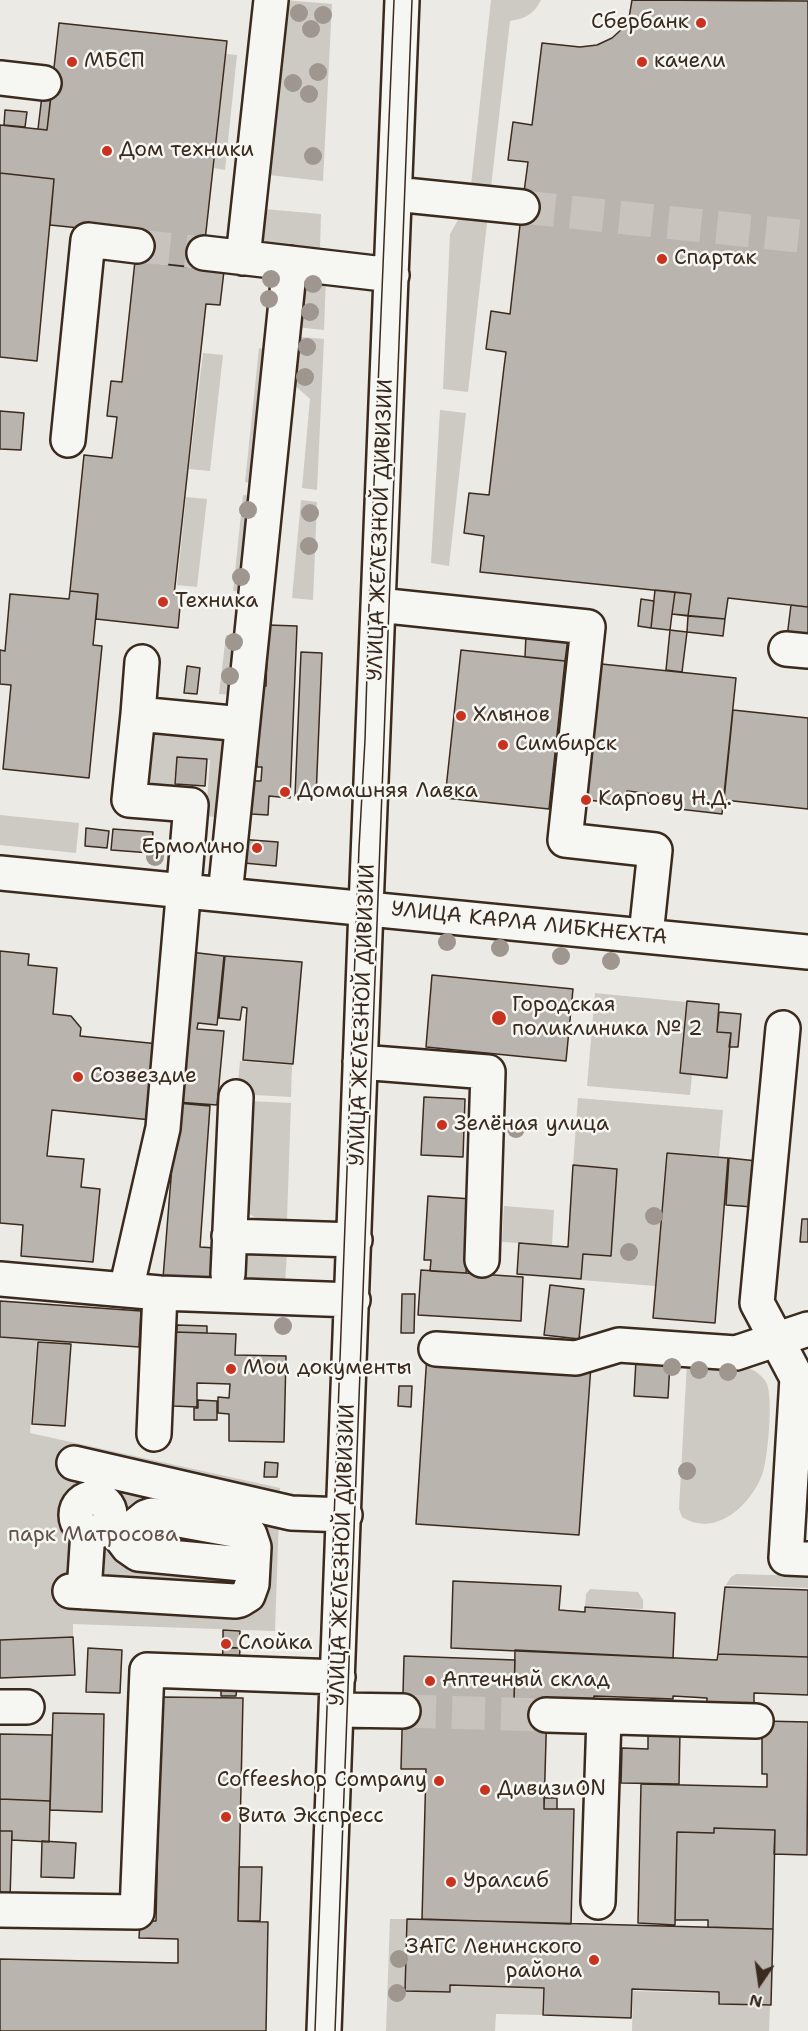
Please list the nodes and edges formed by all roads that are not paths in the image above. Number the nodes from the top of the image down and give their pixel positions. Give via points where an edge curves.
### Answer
1 (271, 0) edge
2 (402, 0) edge
3 (0, 78) edge
4 (44, 83) dead end
5 (395, 194) junction
6 (522, 207) tunnel mouth
7 (137, 246) tunnel mouth
8 (204, 253) tunnel mouth
9 (243, 258) junction
10 (290, 263) junction
11 (392, 275) junction
12 (68, 440) dead end
13 (378, 605) junction
14 (142, 662) dead end
15 (138, 714) junction
16 (242, 724) junction
17 (0, 873) edge
18 (183, 891) junction
19 (225, 895) junction
20 (366, 908) junction
21 (646, 935) junction
22 (808, 952) edge
23 (783, 1028) dead end
24 (360, 1062) junction
25 (236, 1096) dead end
26 (229, 1236) junction
27 (355, 1240) junction
28 (482, 1260) dead end
29 (228, 1274) dead end
30 (0, 1279) edge
31 (126, 1290) junction
32 (160, 1293) junction
33 (352, 1300) junction
34 (808, 1329) edge
35 (777, 1340) junction
36 (436, 1348) dead end
37 (154, 1434) dead end
38 (345, 1515) junction
39 (185, 1520) junction
40 (106, 1530) junction
41 (180, 1558) junction
42 (808, 1560) edge
43 (253, 1565) junction
44 (174, 1598) junction
45 (338, 1677) junction
46 (337, 1710) junction
47 (403, 1711) tunnel mouth
48 (546, 1715) tunnel mouth
49 (604, 1717) junction
50 (756, 1721) dead end
51 (598, 1902) dead end
52 (0, 1910) edge
53 (324, 2031) edge

1 - 9 street
2 - 5 street, УЛИЦА ЖЕЛЕЗНОЙ ДИВИЗИИ
3 - 4 street
5 - 6 street
5 - 11 street, УЛИЦА ЖЕЛЕЗНОЙ ДИВИЗИИ
7 - 12 street via 88,240
8 - 9 street
9 - 10 street
10 - 11 street
10 - 16 street
11 - 13 street, УЛИЦА ЖЕЛЕЗНОЙ ДИВИЗИИ
13 - 20 street, УЛИЦА ЖЕЛЕЗНОЙ ДИВИЗИИ
13 - 21 street via 588,627 565,840 655,850
14 - 15 street
15 - 16 street
15 - 18 street via 129,800 191,805
16 - 19 street
17 - 18 street, УЛИЦА КАРЛА ЛИБКНЕХТА
18 - 19 street, УЛИЦА КАРЛА ЛИБКНЕХТА
18 - 31 street via 163,1128
19 - 20 street, УЛИЦА КАРЛА ЛИБКНЕХТА
20 - 21 street, УЛИЦА КАРЛА ЛИБКНЕХТА
20 - 24 street, УЛИЦА ЖЕЛЕЗНОЙ ДИВИЗИИ
21 - 22 street, УЛИЦА КАРЛА ЛИБКНЕХТА
23 - 35 street via 757,1303
24 - 27 street, УЛИЦА ЖЕЛЕЗНОЙ ДИВИЗИИ
24 - 28 street via 488,1072
25 - 26 street
26 - 27 street
26 - 29 street
27 - 33 street, УЛИЦА ЖЕЛЕЗНОЙ ДИВИЗИИ
30 - 31 street
31 - 32 street
32 - 33 street
32 - 37 street
33 - 38 street, УЛИЦА ЖЕЛЕЗНОЙ ДИВИЗИИ
34 - 35 street
35 - 36 street via 736,1353 619,1345 576,1358
35 - 42 street via 797,1378 786,1558
38 - 40 street via 291,1513 83,1465 85,1499 96,1497 106,1504 110,1515
38 - 45 street, УЛИЦА ЖЕЛЕЗНОЙ ДИВИЗИИ
39 - 40 street via 152,1515
39 - 41 street
39 - 43 street via 250,1535
40 - 41 street via 138,1554
40 - 44 street via 77,1592
41 - 43 street
41 - 44 street
43 - 44 street via 251,1590 240,1600
45 - 46 street, УЛИЦА ЖЕЛЕЗНОЙ ДИВИЗИИ
45 - 52 street via 147,1670 137,1912
46 - 47 street
46 - 53 street, УЛИЦА ЖЕЛЕЗНОЙ ДИВИЗИИ
48 - 49 street
49 - 50 street
49 - 51 street

